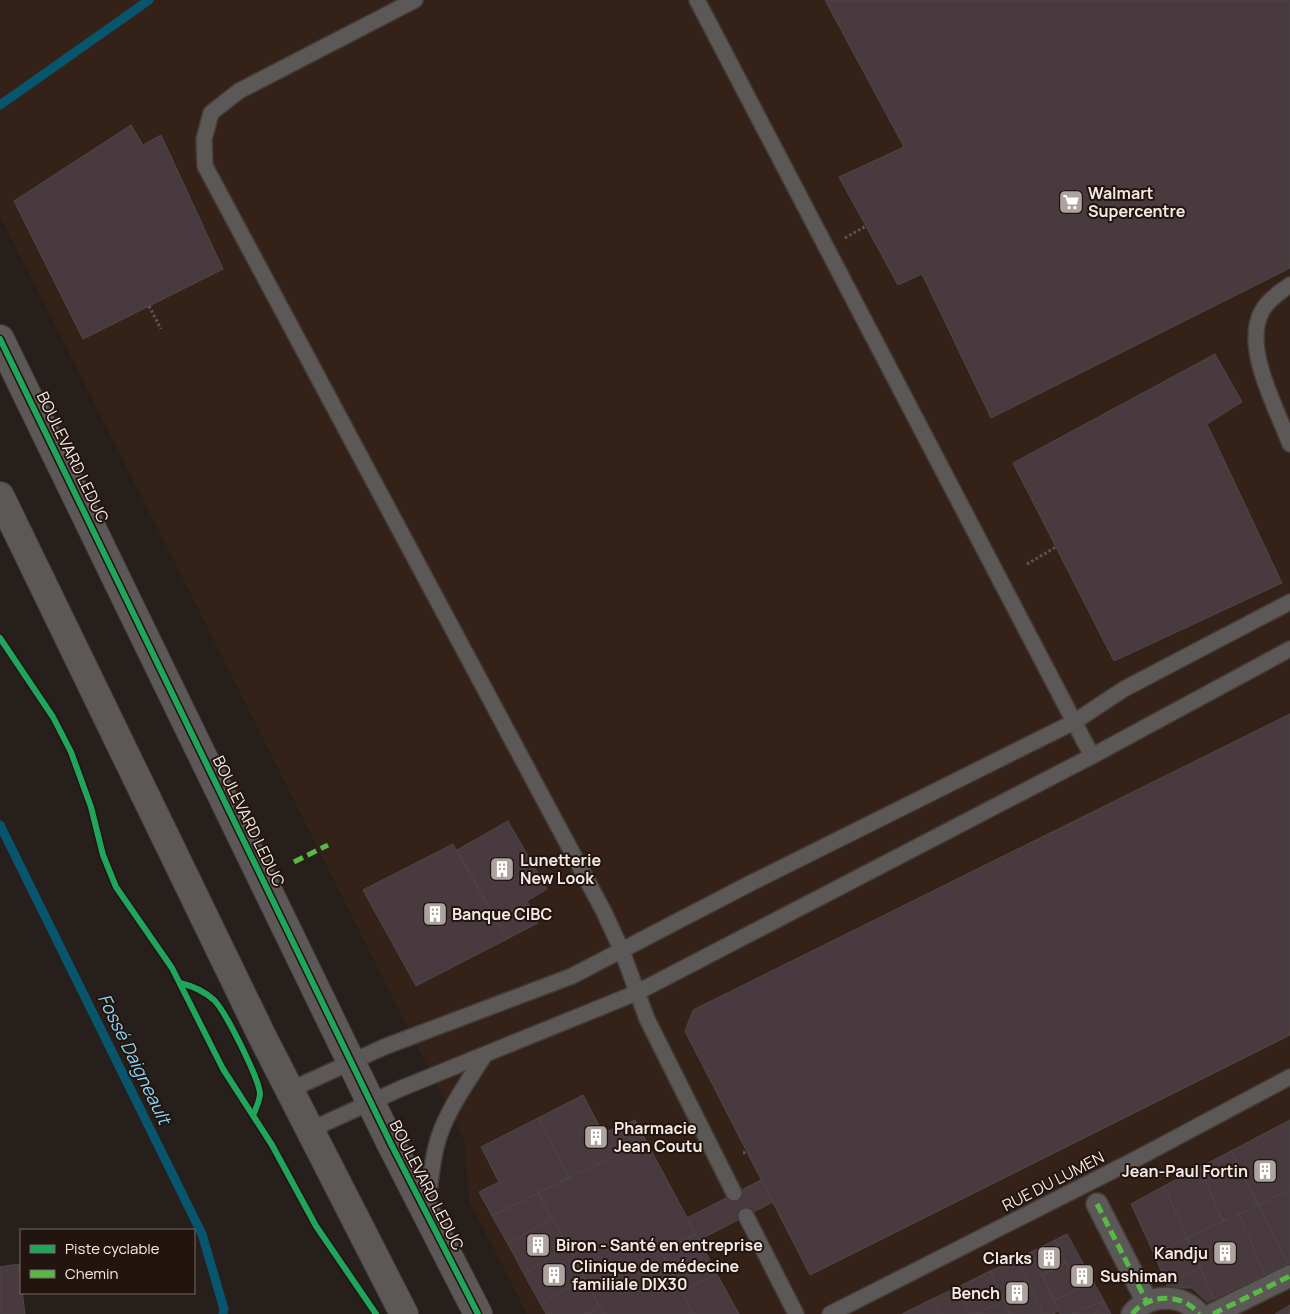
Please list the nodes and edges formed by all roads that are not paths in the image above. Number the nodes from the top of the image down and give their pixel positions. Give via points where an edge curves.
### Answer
1 (415, 0) edge
2 (697, 0) edge
3 (1290, 285) edge
4 (0, 339) edge
5 (1290, 444) edge
6 (0, 496) edge
7 (1290, 602) edge
8 (1290, 649) edge
9 (1074, 722) junction
10 (1092, 756) junction
11 (622, 951) junction
12 (636, 992) junction
13 (484, 1056) junction
14 (351, 1062) junction
15 (1290, 1077) edge
16 (290, 1090) junction
17 (371, 1102) junction
18 (310, 1130) junction
19 (734, 1193) dead end
20 (1097, 1204) dead end
21 (426, 1214) junction
22 (746, 1216) dead end
23 (1290, 1276) edge
24 (1140, 1308) edge
25 (404, 1314) edge
26 (478, 1314) edge
27 (796, 1314) edge
28 (830, 1314) edge
29 (1199, 1314) edge
30 (1213, 1314) edge

1 - 11 lane via 239,91 211,113 204,139 205,166 448,617
2 - 9 lane
3 - 5 lane via 1262,311 1255,331 1257,356
4 - 14 street, BOULEVARD LEDUC
6 - 16 street
7 - 9 lane via 1124,689
8 - 10 lane
9 - 10 lane
9 - 11 lane
10 - 12 lane
11 - 12 lane
11 - 14 lane via 572,976
12 - 13 lane
12 - 19 lane
13 - 17 lane
13 - 21 lane via 441,1130 434,1154
14 - 16 lane
14 - 17 street, BOULEVARD LEDUC
15 - 28 lane, RUE DU LUMEN
16 - 18 street
17 - 18 lane
17 - 21 street, BOULEVARD LEDUC
18 - 25 street
20 - 24 street
21 - 26 street, BOULEVARD LEDUC
22 - 27 lane
23 - 30 street
24 - 29 street via 1159,1298 1172,1298 1184,1302

